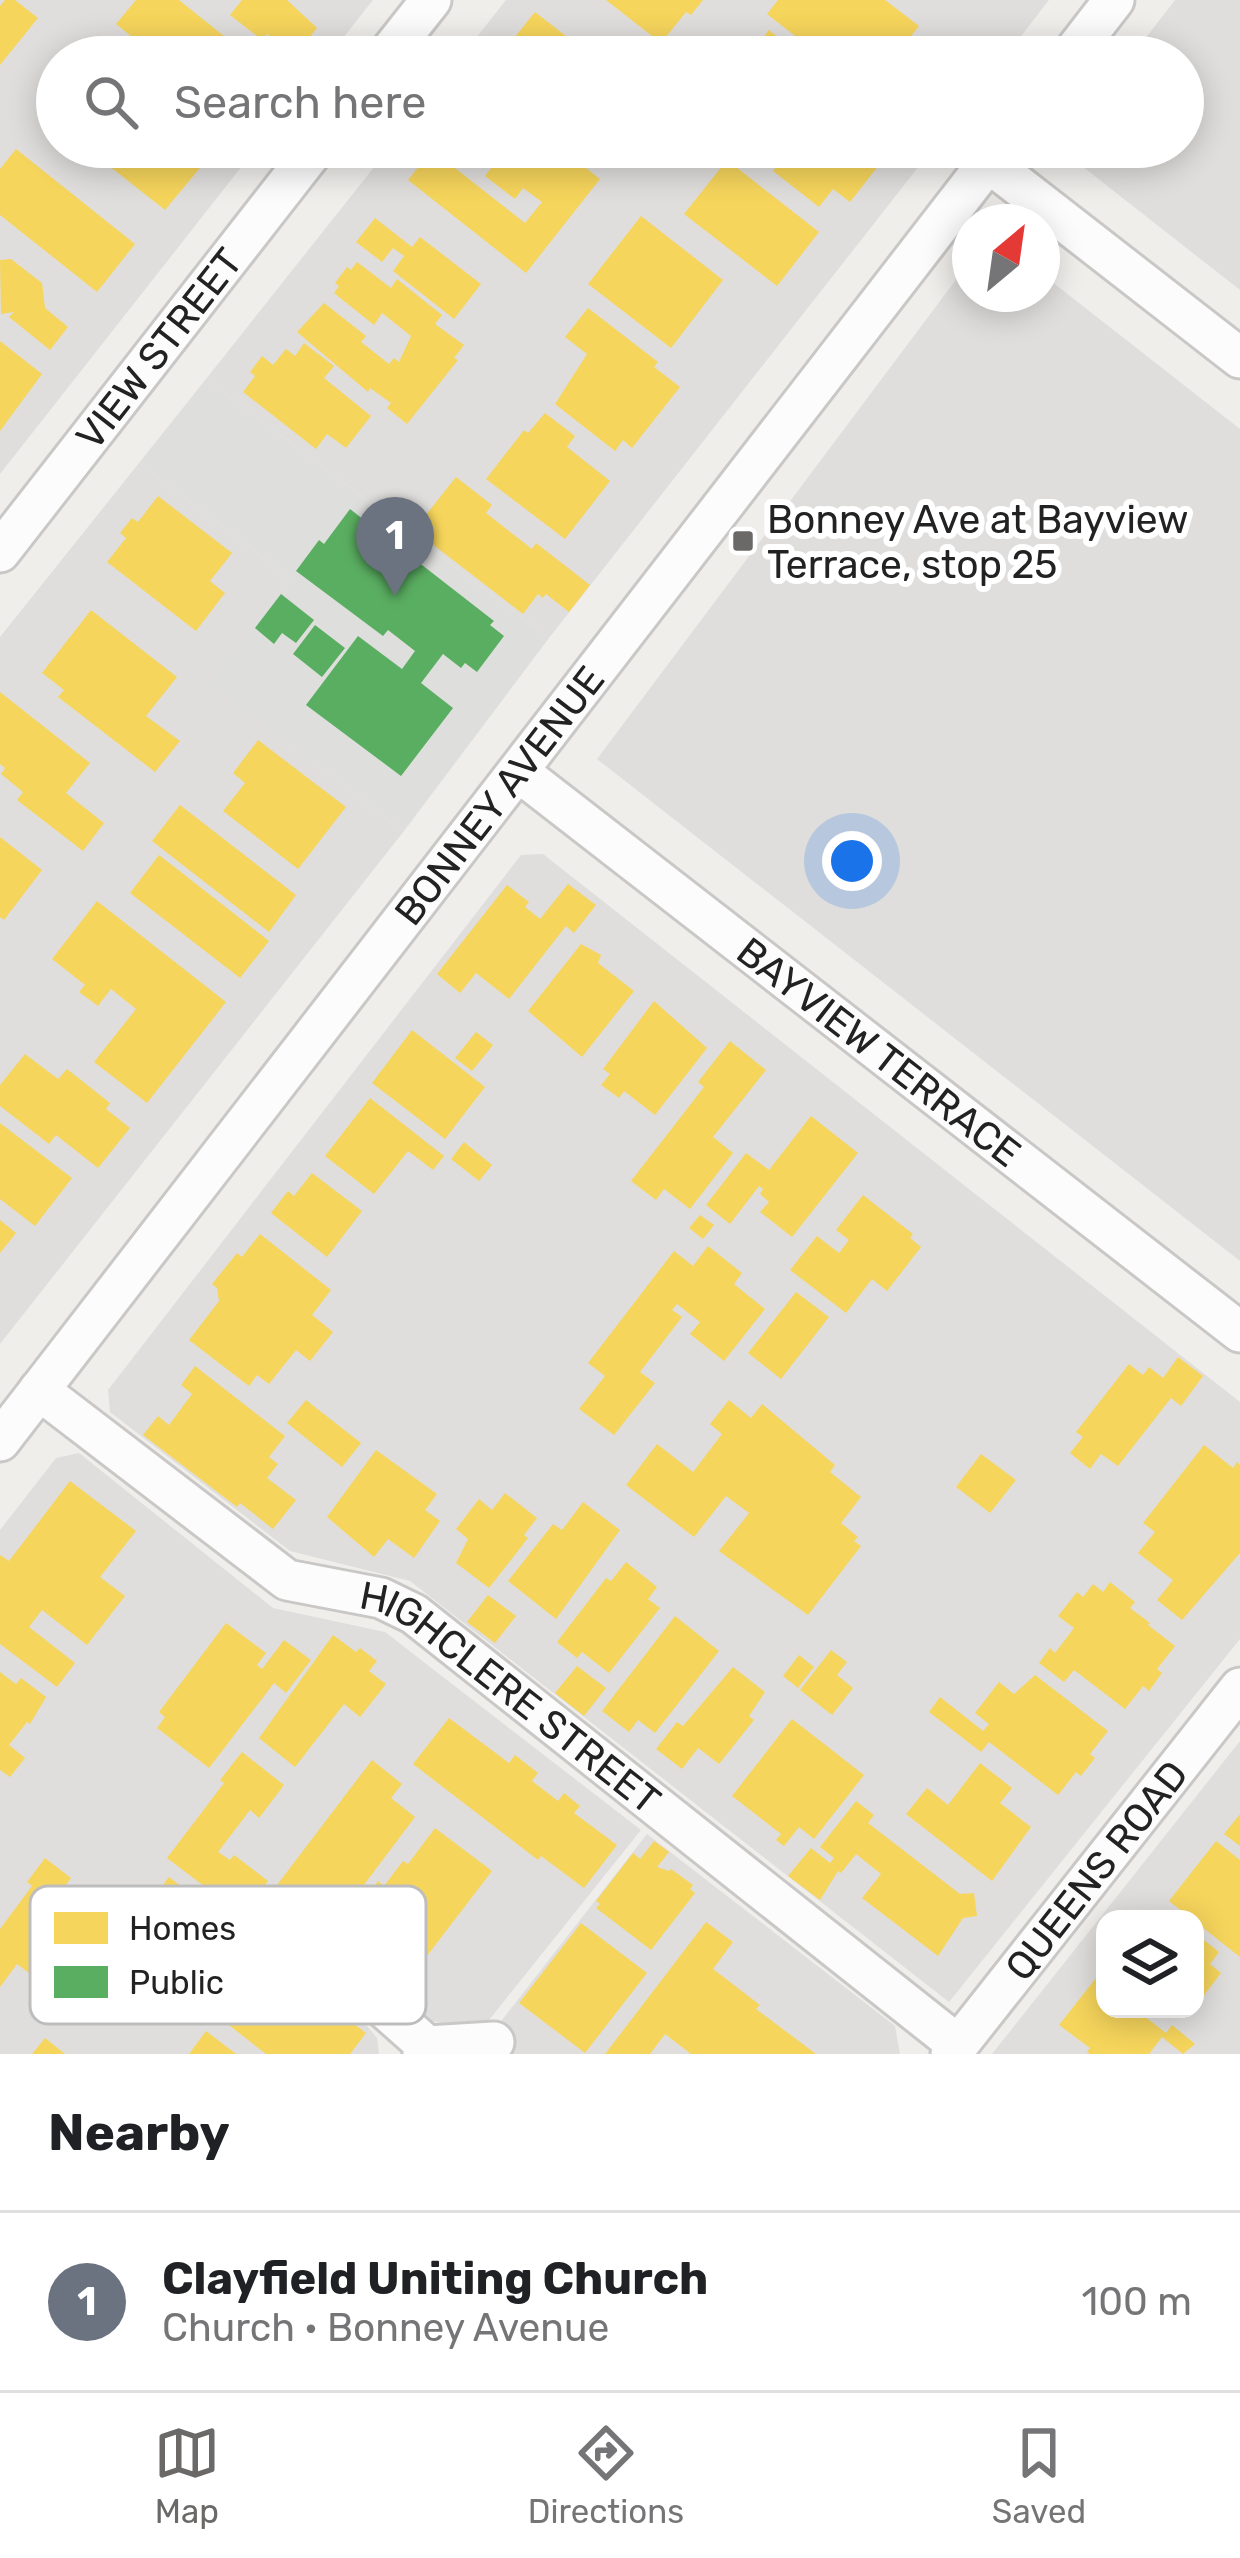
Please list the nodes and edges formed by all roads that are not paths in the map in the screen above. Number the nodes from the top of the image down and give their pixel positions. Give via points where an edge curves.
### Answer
1 (431, 0) edge
2 (1114, 0) edge
3 (403, 36) edge
4 (1086, 36) edge
5 (300, 168) edge
6 (984, 168) edge
7 (1010, 168) edge
8 (1240, 358) edge
9 (0, 551) edge
10 (519, 772) junction
11 (1240, 1332) edge
12 (39, 1390) junction
13 (4, 1428) edge
14 (1240, 1688) edge
15 (398, 2024) edge
16 (494, 2042) dead end
17 (425, 2050) edge
18 (955, 2050) edge

1 - 3 street
2 - 4 street
5 - 9 street, VIEW STREET
6 - 10 street, BONNEY AVENUE
7 - 8 street
10 - 11 street, BAYVIEW TERRACE
10 - 12 street, BONNEY AVENUE
12 - 13 street, BONNEY AVENUE
12 - 18 street, HIGHCLERE STREET via 287,1580 381,1598 414,1614
14 - 18 street, QUEENS ROAD
15 - 17 street
16 - 17 street

